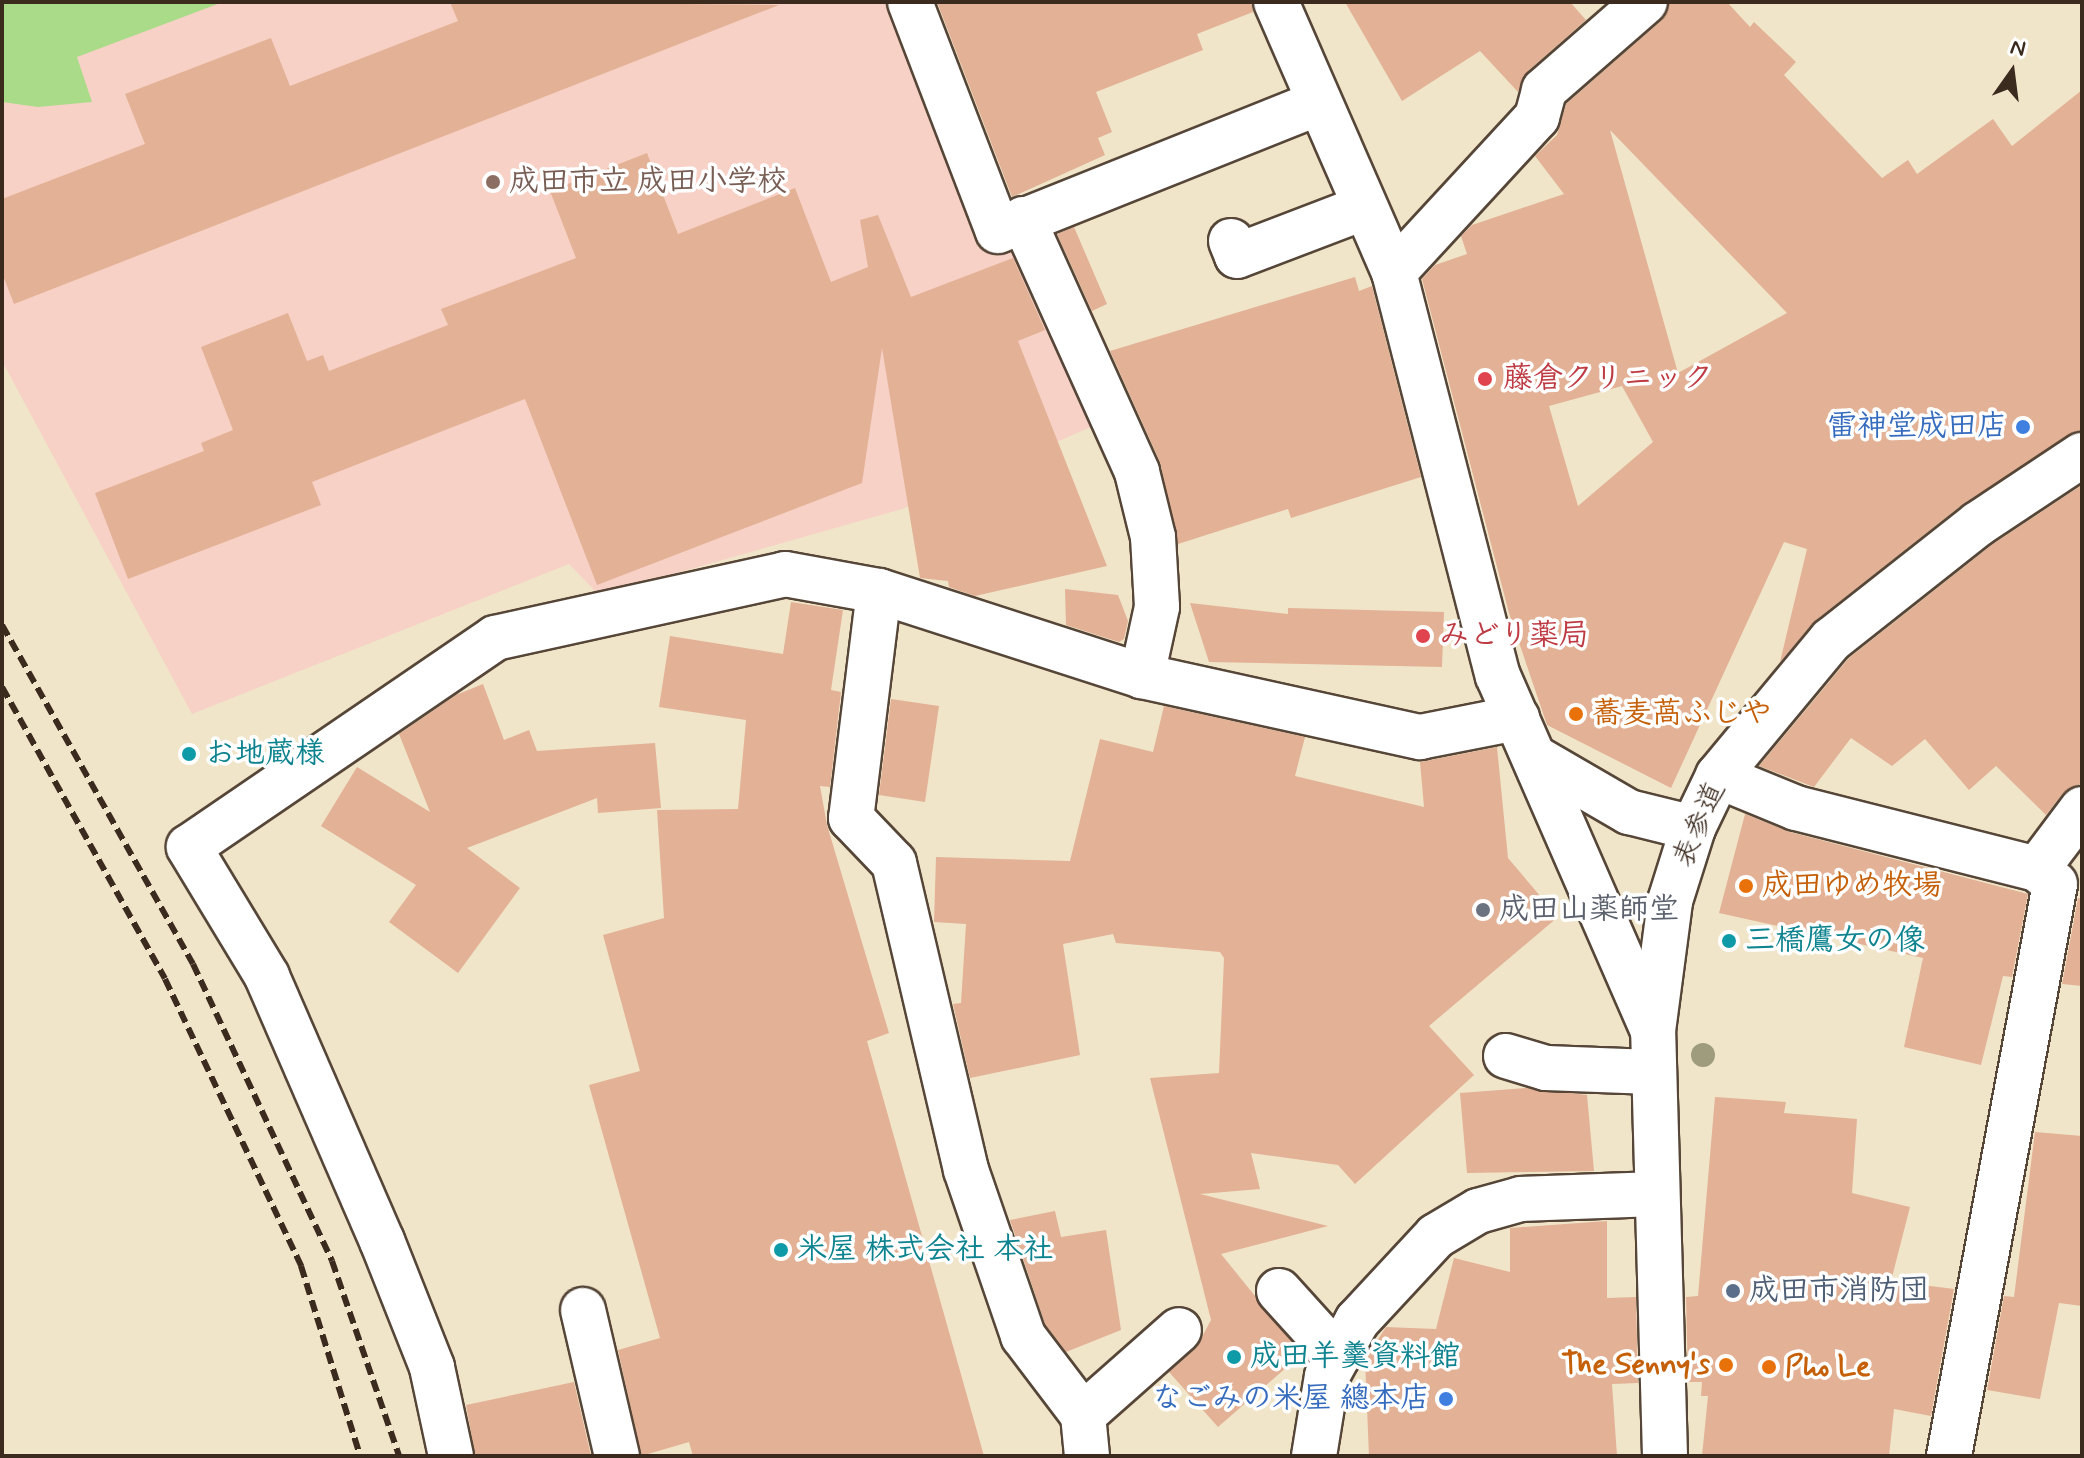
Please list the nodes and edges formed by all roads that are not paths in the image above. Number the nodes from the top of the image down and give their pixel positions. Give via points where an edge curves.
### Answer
1 (910, 2) edge
2 (1276, 2) edge
3 (1645, 2) edge
4 (1318, 103) junction
5 (1365, 207) junction
6 (1023, 219) junction
7 (1231, 241) dead end
8 (1394, 272) junction
9 (2082, 455) edge
10 (879, 591) junction
11 (1142, 676) junction
12 (1517, 718) junction
13 (1534, 757) junction
14 (1718, 776) junction
15 (2082, 809) edge
16 (1693, 828) junction
17 (2037, 869) junction
18 (1652, 1052) junction
19 (1506, 1056) dead end
20 (1655, 1194) junction
21 (1279, 1291) dead end
22 (583, 1310) dead end
23 (1179, 1330) dead end
24 (1338, 1356) junction
25 (1085, 1435) edge
26 (451, 1456) edge
27 (617, 1456) edge
28 (1314, 1456) edge
29 (1665, 1456) edge
30 (1949, 1456) edge

1 - 6 street via 998,231
2 - 4 street
3 - 8 street via 1544,90 1537,117
4 - 5 street
4 - 6 street
5 - 7 street via 1237,256
5 - 8 street
6 - 11 street via 1137,472 1153,537 1157,607
8 - 12 street via 1498,676
9 - 14 street, 表参道 via 1978,524 1831,640
10 - 11 street
10 - 25 street via 851,818 894,863 966,1170 1023,1336
10 - 26 street via 785,574 495,638 189,847 267,976 382,1241 432,1367
11 - 12 street via 1420,737
12 - 13 street
13 - 16 street via 1629,812
13 - 18 street
14 - 16 street, 表参道
14 - 17 street via 1796,808
15 - 17 street
16 - 18 street, 表参道 via 1670,901
17 - 30 street via 2055,884
18 - 19 street via 1546,1068
18 - 20 street, 表参道
20 - 24 street via 1521,1199 1478,1211 1436,1236 1357,1321
20 - 29 street, 表参道
21 - 24 street
22 - 27 street
23 - 25 street
24 - 28 street via 1327,1376

